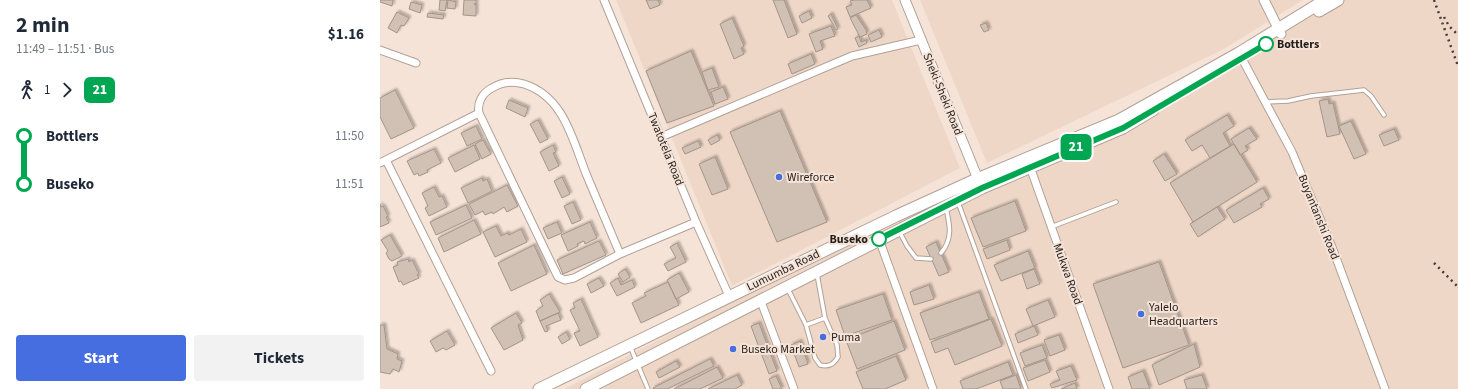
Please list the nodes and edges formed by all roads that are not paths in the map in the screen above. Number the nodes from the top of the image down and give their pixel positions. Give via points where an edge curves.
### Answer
1 (604, 0) edge
2 (905, 0) edge
3 (1264, 0) edge
4 (1325, 0) edge
5 (1338, 0) edge
6 (1280, 32) junction
7 (921, 40) junction
8 (380, 50) edge
9 (1241, 56) junction
10 (416, 63) dead end
11 (1267, 102) junction
12 (479, 113) junction
13 (1384, 115) dead end
14 (661, 137) junction
15 (383, 161) edge
16 (1028, 162) junction
17 (980, 184) junction
18 (957, 200) junction
19 (1116, 202) dead end
20 (946, 206) junction
21 (696, 222) junction
22 (1051, 227) junction
23 (898, 230) junction
24 (879, 239) junction
25 (941, 253) dead end
26 (620, 254) junction
27 (931, 259) dead end
28 (816, 271) junction
29 (786, 286) junction
30 (729, 296) junction
31 (760, 299) junction
32 (825, 318) junction
33 (806, 325) junction
34 (630, 345) junction
35 (638, 364) junction
36 (490, 371) dead end
37 (539, 389) edge
38 (586, 389) edge
39 (648, 389) edge
40 (794, 389) edge
41 (933, 389) edge
42 (1026, 389) edge
43 (1109, 389) edge
44 (1385, 389) edge

1 - 14 street, Twatotela Road
2 - 7 street, Sheki-Sheki Road
3 - 6 street
4 - 6 main road, Lumumba Road
5 - 6 main road, Lumumba Road
6 - 9 main road, Lumumba Road
7 - 14 street via 852,56
7 - 17 street, Sheki-Sheki Road
8 - 10 street
9 - 11 street, Buyantanshi Road
9 - 16 main road, Lumumba Road via 1119,120
11 - 13 lane via 1364,90
11 - 44 street, Buyantanshi Road via 1292,152 1332,247
12 - 15 street
12 - 26 street via 558,277 565,280 574,278
12 - 26 street via 478,106 485,93 500,84 511,82 536,89 555,105 570,132
14 - 21 street, Twatotela Road
15 - 36 street
16 - 17 main road, Lumumba Road
16 - 22 street, Mukwa Road
17 - 18 main road, Lumumba Road
17 - 30 main road, Lumumba Road via 848,238
18 - 20 main road, Lumumba Road
18 - 42 lane
19 - 22 lane
20 - 23 main road, Lumumba Road
20 - 25 lane via 950,228 948,245
21 - 26 street
21 - 30 street, Twatotela Road
22 - 43 street, Mukwa Road
23 - 24 main road, Lumumba Road
23 - 27 lane via 916,258
24 - 28 main road, Lumumba Road
24 - 41 street
28 - 29 main road, Lumumba Road
28 - 32 lane
29 - 31 main road, Lumumba Road
29 - 33 lane
30 - 34 main road, Lumumba Road
31 - 35 main road, Lumumba Road
31 - 40 street
32 - 33 lane
32 - 33 lane via 837,345 838,357 827,367 820,365 815,358
34 - 35 lane
34 - 37 main road, Lumumba Road
35 - 38 main road, Lumumba Road
35 - 39 lane

